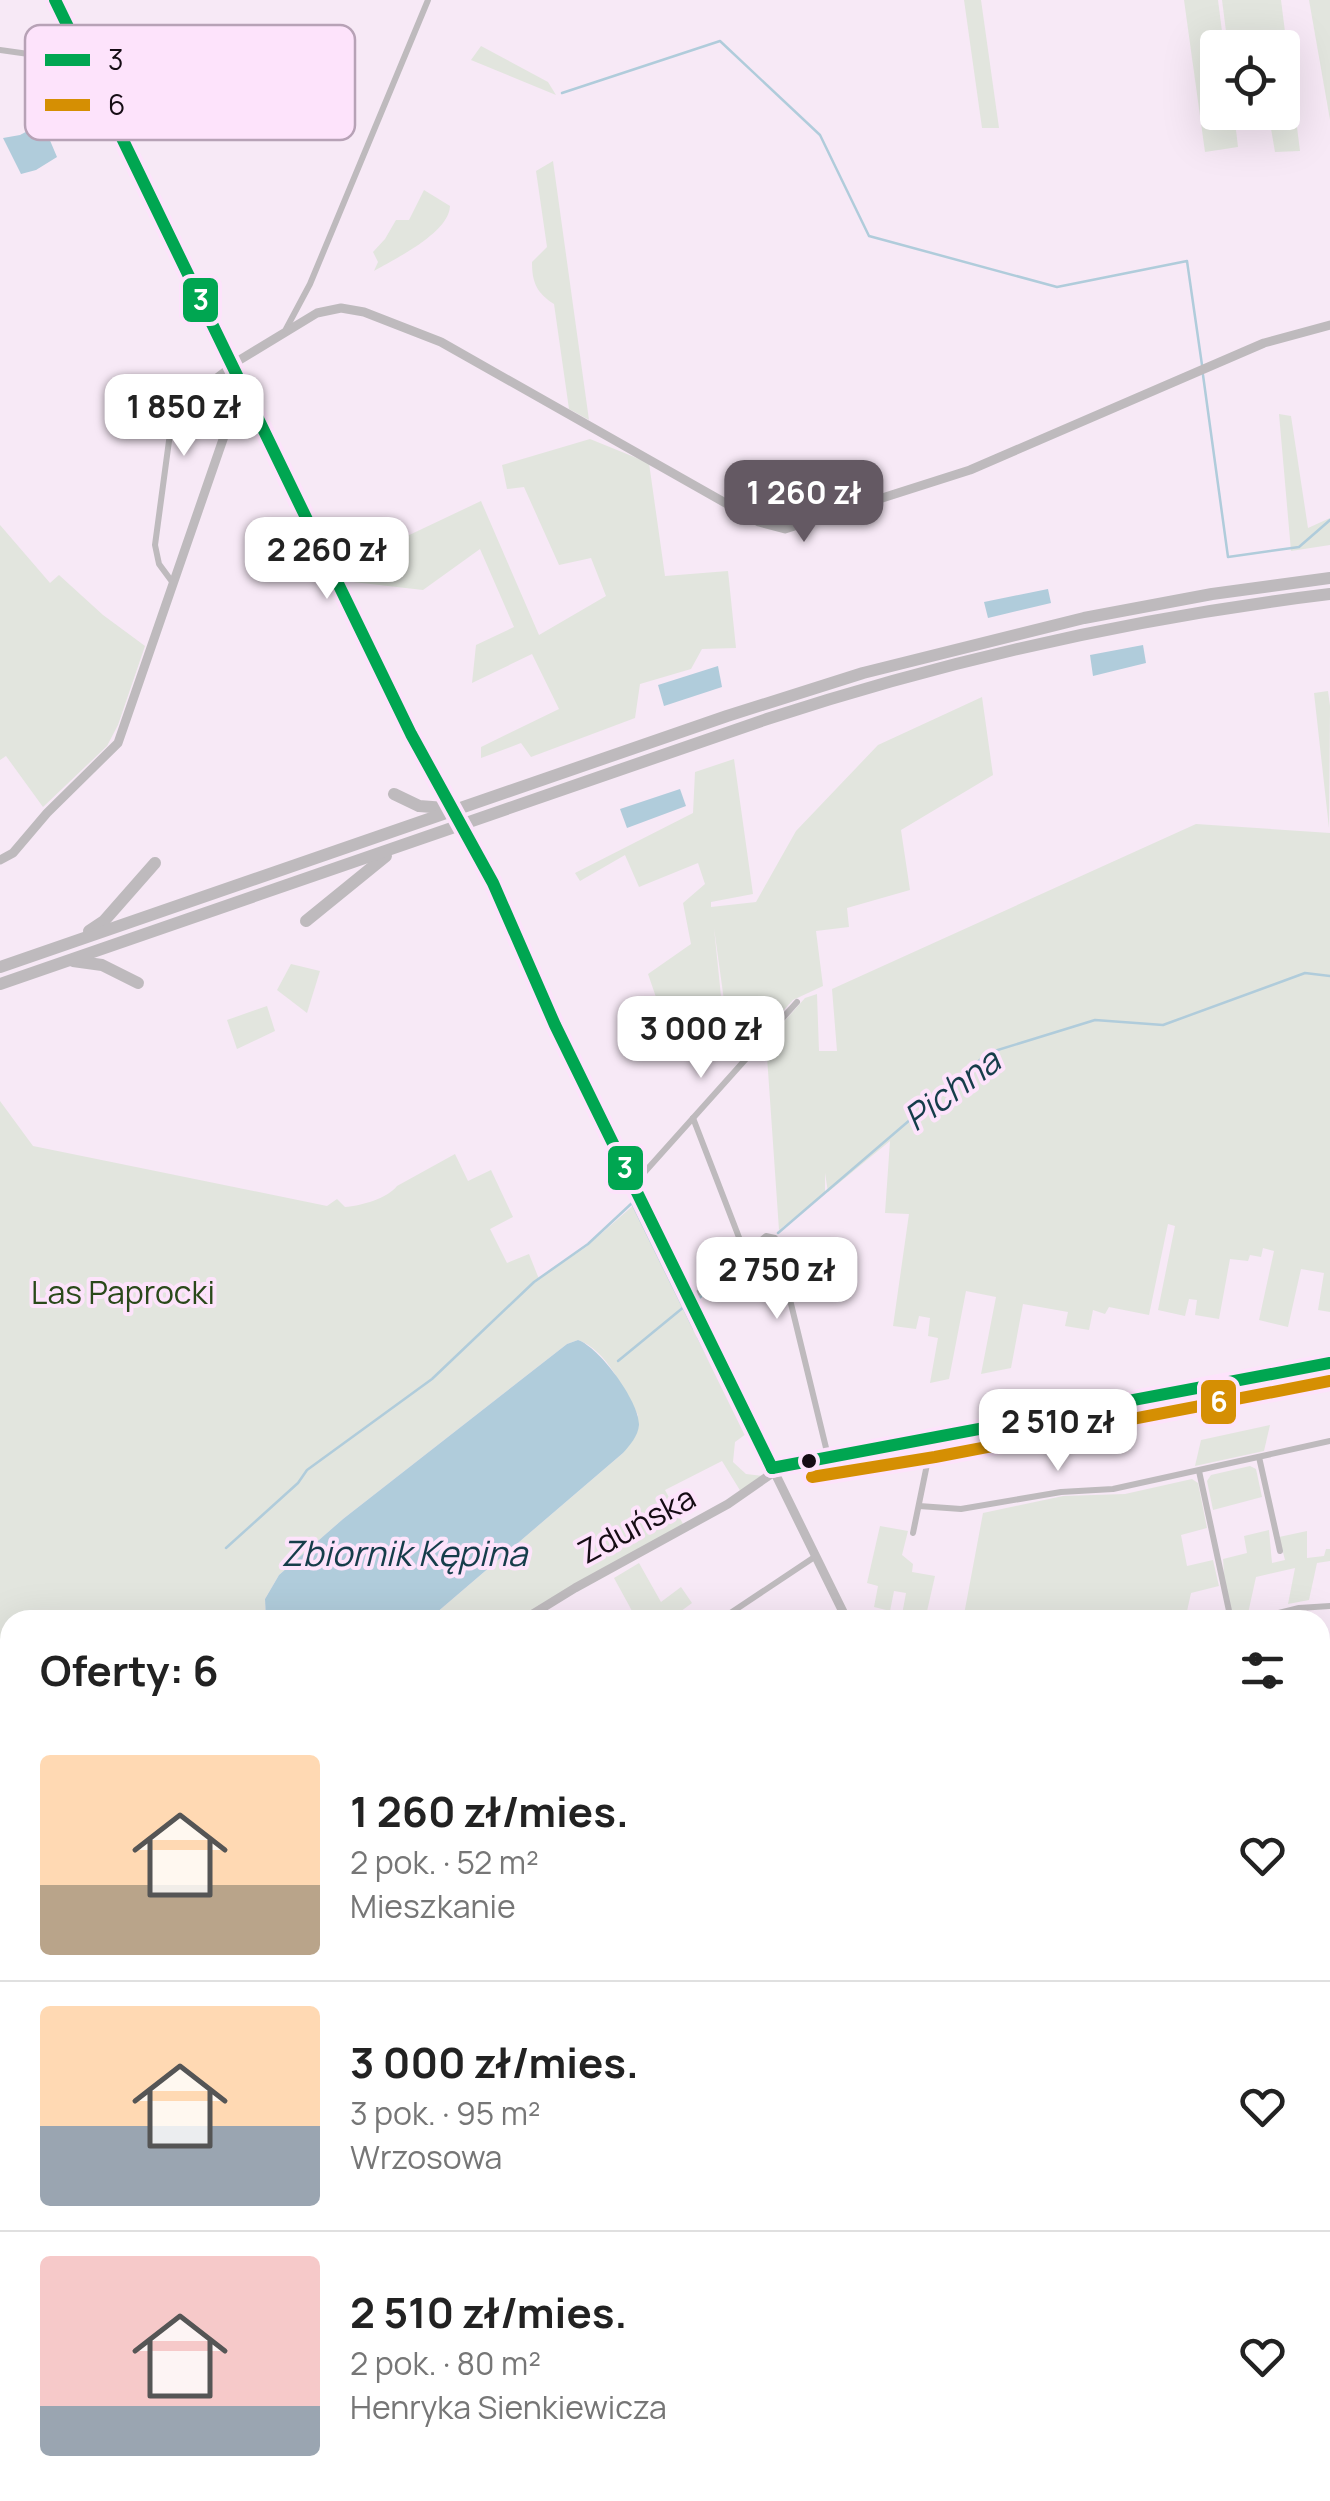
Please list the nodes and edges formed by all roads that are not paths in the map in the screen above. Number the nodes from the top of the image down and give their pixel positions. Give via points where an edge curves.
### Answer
1 (55, 0) edge
2 (428, 0) edge
3 (67, 25) edge
4 (0, 50) edge
5 (25, 54) edge
6 (123, 140) edge
7 (1330, 325) edge
8 (286, 330) junction
9 (233, 364) junction
10 (245, 388) junction
11 (1330, 578) edge
12 (174, 583) junction
13 (1330, 594) edge
14 (394, 794) dead end
15 (468, 806) junction
16 (405, 844) junction
17 (0, 860) edge
18 (155, 864) dead end
19 (306, 921) dead end
20 (55, 948) junction
21 (66, 961) junction
22 (0, 967) edge
23 (138, 983) dead end
24 (0, 984) edge
25 (796, 1002) dead end
26 (693, 1118) junction
27 (633, 1185) junction
28 (746, 1254) junction
29 (690, 1300) junction
30 (1330, 1363) edge
31 (932, 1440) junction
32 (1330, 1441) edge
33 (828, 1456) junction
34 (1259, 1458) junction
35 (773, 1470) junction
36 (1199, 1470) junction
37 (919, 1506) junction
38 (913, 1534) dead end
39 (1280, 1550) dead end
40 (816, 1556) junction
41 (539, 1610) edge
42 (735, 1610) edge
43 (842, 1610) edge
44 (1229, 1610) edge

1 - 3 street
2 - 8 street
4 - 5 street
6 - 9 street
7 - 8 street via 1264,344 970,470 785,529 756,521 419,331 341,308
8 - 9 street
9 - 10 street
9 - 12 street via 191,396 171,426 155,545
10 - 12 street
10 - 27 street via 385,680 493,883
11 - 15 highway via 1126,610 922,657
12 - 17 street via 114,749
13 - 16 highway via 1149,621 909,676
14 - 15 highway via 427,808
15 - 20 highway
16 - 19 highway
16 - 21 highway
18 - 20 highway via 104,920
20 - 22 highway
21 - 23 highway via 102,965
21 - 24 highway
25 - 26 street
26 - 27 street
26 - 28 street
27 - 29 street
28 - 29 street
28 - 33 street via 769,1234 777,1241
29 - 35 street
30 - 31 street, Zduńska
31 - 33 street, Zduńska
31 - 37 street
32 - 34 street
33 - 35 street, Zduńska
34 - 36 street
34 - 39 street
35 - 40 street
35 - 41 street, Zduńska via 728,1504
36 - 37 street via 1113,1490 1072,1490 973,1508
36 - 44 street
37 - 38 street
40 - 42 street
40 - 43 street

